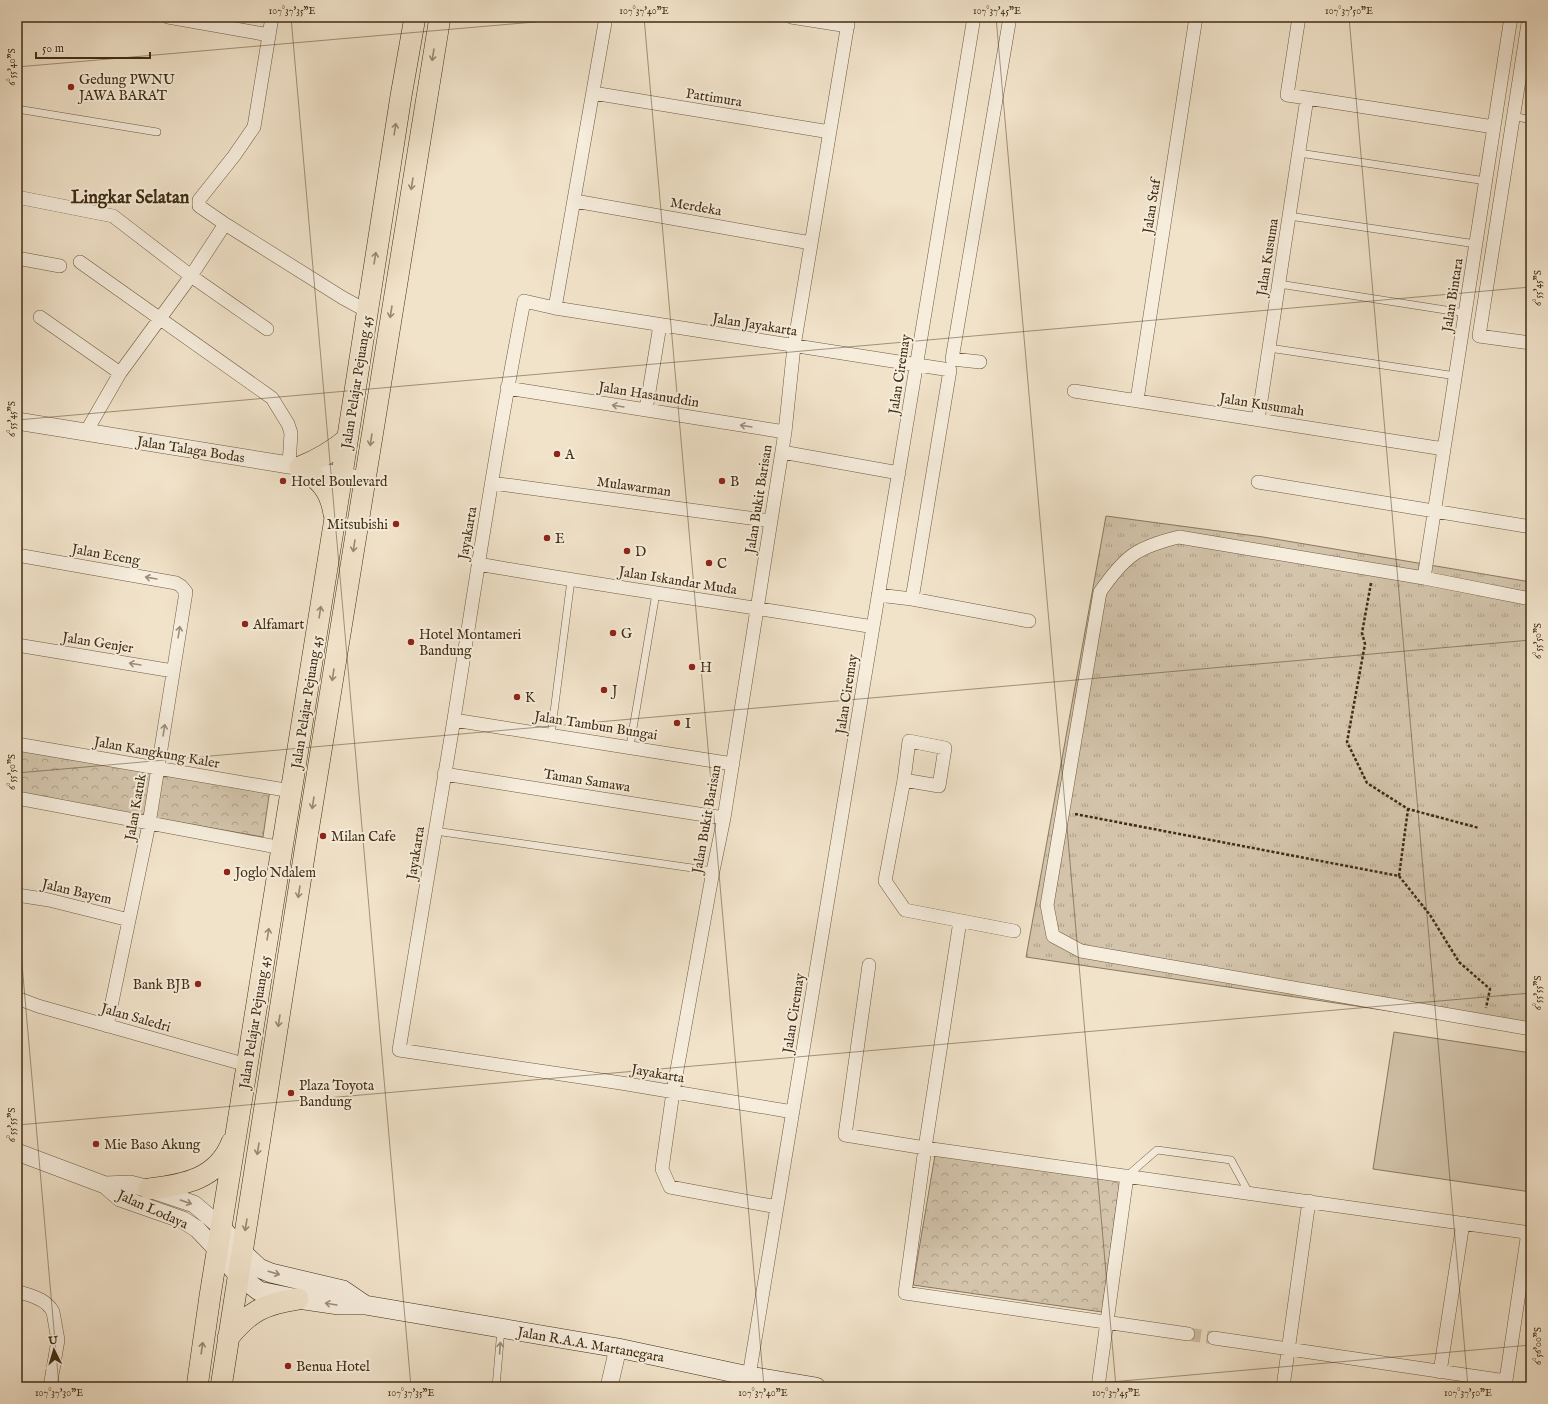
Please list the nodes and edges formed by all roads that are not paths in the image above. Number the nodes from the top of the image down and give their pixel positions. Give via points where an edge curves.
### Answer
1 (168, 17) edge
2 (272, 17) edge
3 (415, 17) edge
4 (440, 17) edge
5 (606, 17) edge
6 (791, 17) edge
7 (974, 17) edge
8 (1010, 17) edge
9 (1196, 17) edge
10 (1299, 17) edge
11 (1511, 17) edge
12 (1528, 17) edge
13 (848, 21) edge
14 (269, 35) junction
15 (593, 93) junction
16 (1307, 98) junction
17 (17, 109) edge
18 (1513, 116) junction
19 (1531, 120) edge
20 (1494, 127) junction
21 (157, 132) dead end
22 (830, 132) junction
23 (1299, 153) junction
24 (1486, 181) junction
25 (17, 198) edge
26 (575, 201) junction
27 (1289, 216) junction
28 (225, 224) junction
29 (811, 243) junction
30 (1476, 244) junction
31 (17, 258) edge
32 (80, 262) dead end
33 (60, 266) dead end
34 (191, 276) junction
35 (1279, 284) junction
36 (556, 308) junction
37 (367, 311) junction
38 (1465, 313) junction
39 (40, 317) dead end
40 (159, 318) junction
41 (660, 325) junction
42 (267, 329) dead end
43 (1531, 343) edge
44 (794, 346) junction
45 (1269, 348) junction
46 (980, 362) dead end
47 (916, 366) junction
48 (120, 373) junction
49 (1456, 376) junction
50 (507, 388) junction
51 (1074, 391) dead end
52 (1137, 400) junction
53 (646, 410) junction
54 (1258, 420) junction
55 (17, 421) edge
56 (86, 432) junction
57 (785, 432) junction
58 (347, 439) junction
59 (1444, 450) junction
60 (782, 452) junction
61 (294, 466) junction
62 (899, 473) junction
63 (342, 476) junction
64 (364, 480) junction
65 (1258, 482) dead end
66 (492, 483) junction
67 (1435, 511) junction
68 (335, 521) junction
69 (771, 521) junction
70 (1531, 527) edge
71 (17, 555) edge
72 (478, 564) junction
73 (1424, 578) junction
74 (571, 580) junction
75 (186, 592) joint
76 (656, 593) junction
77 (878, 595) junction
78 (912, 599) junction
79 (1531, 599) edge
80 (757, 608) junction
81 (1029, 621) dead end
82 (873, 627) junction
83 (17, 645) edge
84 (173, 671) junction
85 (454, 720) junction
86 (551, 734) junction
87 (17, 744) edge
88 (630, 746) junction
89 (733, 764) junction
90 (158, 769) junction
91 (444, 774) junction
92 (904, 780) dead end
93 (291, 791) junction
94 (17, 798) edge
95 (724, 818) junction
96 (149, 824) junction
97 (435, 830) junction
98 (282, 848) junction
99 (713, 871) junction
100 (17, 895) edge
101 (129, 920) junction
102 (960, 921) junction
103 (1014, 931) dead end
104 (869, 965) dead end
105 (17, 998) edge
106 (107, 1026) junction
107 (1531, 1029) edge
108 (247, 1065) junction
109 (673, 1092) junction
110 (793, 1112) junction
111 (237, 1128) junction
112 (925, 1148) junction
113 (17, 1152) edge
114 (1127, 1176) junction
115 (105, 1185) junction
116 (149, 1189) junction
117 (1249, 1193) junction
118 (1309, 1201) junction
119 (777, 1207) junction
120 (1463, 1223) junction
121 (221, 1227) junction
122 (1530, 1232) edge
123 (218, 1251) junction
124 (242, 1252) junction
125 (238, 1275) junction
126 (17, 1291) edge
127 (298, 1299) junction
128 (365, 1305) junction
129 (1107, 1323) junction
130 (501, 1328) junction
131 (1188, 1334) tunnel mouth
132 (228, 1338) junction
133 (1214, 1338) tunnel mouth
134 (618, 1348) junction
135 (1289, 1349) junction
136 (1440, 1372) junction
137 (749, 1376) junction
138 (1505, 1384) edge
139 (50, 1387) edge
140 (197, 1387) edge
141 (221, 1387) edge
142 (496, 1387) edge
143 (609, 1387) edge
144 (816, 1387) edge
145 (1098, 1387) edge
146 (1283, 1387) edge

1 - 14 street
2 - 14 street
37 -> 3 main road, Jalan Pelajar Pejuang 45
4 -> 64 main road, Jalan Pelajar Pejuang 45
5 - 15 street
6 - 13 street
7 - 47 street, Jalan Ciremay
8 - 46 street via 952,359
9 - 52 street, Jalan Staf
10 - 16 street via 1287,95
11 - 20 street, Jalan Bintara
12 - 18 street
13 - 22 street, Jalan Bukit Barisan
14 - 28 street via 254,127 200,200 201,209
15 - 22 street, Pattimura
15 - 26 street
16 - 20 street
16 - 23 street, Jalan Kusuma
17 - 21 lane
18 - 19 lane
18 - 43 street via 1479,336
20 - 24 street, Jalan Bintara
22 - 29 street, Jalan Bukit Barisan
23 - 24 lane
23 - 27 street, Jalan Kusuma
24 - 30 street, Jalan Bintara
25 - 34 street via 113,216
26 - 29 street, Merdeka
26 - 36 street
27 - 30 lane
27 - 35 street, Jalan Kusuma
28 - 34 street
28 - 37 street
29 - 44 street, Jalan Bukit Barisan
30 - 38 street, Jalan Bintara
31 - 33 street
32 - 40 street
34 - 40 street
34 - 42 street
35 - 38 lane
35 - 45 street, Jalan Kusuma
36 - 41 street, Jalan Jayakarta
36 - 50 street, Jayakarta via 524,301
37 - 58 main road, Jalan Pelajar Pejuang 45
38 - 49 street, Jalan Bintara
39 - 48 street
40 - 48 street
40 - 61 street via 272,398 291,433
41 - 44 street, Jalan Jayakarta
41 - 53 street
44 - 47 street, Jalan Jayakarta
44 - 57 street, Jalan Bukit Barisan
45 - 49 lane
45 - 54 street, Jalan Kusuma
47 - 62 street, Jalan Ciremay
47 - 78 street, Jalan Jayakarta via 950,370
48 - 56 street
49 - 59 street, Jalan Bintara
53 -> 50 street, Jalan Hasanuddin
50 - 66 street, Jayakarta
51 - 52 street, Jalan Kusumah
52 - 54 street, Jalan Kusumah
57 -> 53 street, Jalan Hasanuddin
54 - 59 street, Jalan Kusumah
55 - 56 street, Jalan Talaga Bodas
56 - 61 street, Jalan Talaga Bodas
57 - 60 street, Jalan Bukit Barisan
58 - 61 main road via 310,463
58 - 63 main road, Jalan Pelajar Pejuang 45
59 - 67 street, Jalan Bintara
60 - 62 street
60 - 69 street, Jalan Bukit Barisan
61 - 63 street, Jalan Talaga Bodas
61 - 68 main road via 315,477 326,489
62 - 77 street, Jalan Ciremay
63 - 64 street, Jalan Talaga Bodas
63 - 68 main road, Jalan Pelajar Pejuang 45
64 -> 124 main road, Jalan Pelajar Pejuang 45
65 - 67 street
66 - 69 street, Mulawarman
66 - 72 street, Jayakarta
67 - 70 street
67 - 73 street, Jalan Bintara
93 -> 68 main road, Jalan Pelajar Pejuang 45
69 - 80 street, Jalan Bukit Barisan
75 -> 71 street, Jalan Eceng via 176,583
72 - 74 street, Jalan Iskandar Muda
72 - 85 street, Jayakarta
73 - 79 street
73 - 107 street via 1179,537 1154,543 1133,553 1114,571 1100,592 1047,905 1053,936 1081,952
74 - 76 street, Jalan Iskandar Muda
74 - 86 lane
84 -> 75 street, Jalan Katuk
76 - 80 street, Jalan Iskandar Muda
76 - 88 lane
77 - 78 street
77 - 82 street, Jalan Ciremay
78 - 81 street
80 - 82 street, Jalan Iskandar Muda
80 - 89 street, Jalan Bukit Barisan
82 - 110 street, Jalan Ciremay
84 -> 83 street, Jalan Genjer
90 -> 84 street, Jalan Katuk
85 - 86 street, Jalan Tambun Bungai
85 - 91 street, Jayakarta
86 - 88 street, Jalan Tambun Bungai
87 - 90 street, Jalan Kangkung Kaler
88 - 89 street, Jalan Tambun Bungai
89 - 95 street, Jalan Bukit Barisan
90 - 93 street, Jalan Kangkung Kaler
90 - 96 street, Jalan Katuk
91 - 95 street, Taman Samawa
91 - 97 street, Jayakarta
92 - 102 street via 886,882 905,910
93 - 98 main road, Jalan Pelajar Pejuang 45
94 - 96 street
95 - 99 street, Jalan Bukit Barisan
96 - 98 street
96 - 101 street, Jalan Katuk
97 - 99 lane
97 - 109 street, Jayakarta via 399,1050
108 -> 98 main road, Jalan Pelajar Pejuang 45
99 - 109 street, Jalan Bukit Barisan
100 - 101 street, Jalan Bayem via 49,900
101 - 106 street, Jalan Katuk
102 - 103 street
102 - 112 street
104 - 112 street via 845,1135
105 - 106 street, Jalan Saledri
106 - 108 street, Jalan Saledri
108 - 111 main road, Jalan Pelajar Pejuang 45
109 - 110 street, Jayakarta
109 - 119 street, Jalan Bukit Barisan via 662,1169 670,1187
110 - 119 street, Jalan Ciremay
111 - 116 main road via 229,1150 215,1168 195,1180
111 - 121 main road, Jalan Pelajar Pejuang 45
112 - 114 street
112 - 129 street via 905,1292
113 - 115 street, Jalan Lodaya
114 - 117 street
114 - 117 lane via 1156,1150 1231,1160
114 - 129 street
115 - 116 street, Jalan Lodaya via 130,1184
115 - 123 street, Jalan Lodaya via 120,1198 183,1220 197,1229
116 -> 121 street, Jalan Lodaya via 194,1204
117 - 118 street
118 - 120 street
118 - 135 street
119 - 137 street, Jalan Ciremay
120 - 122 street
120 - 136 street
121 - 123 main road, Jalan Pelajar Pejuang 45
121 - 124 main road, Jalan R.A.A. Martanegara
122 - 138 street
123 - 125 main road, Jalan R.A.A. Martanegara
140 -> 123 main road, Jalan Pelajar Pejuang 45
124 - 125 main road, Jalan Pelajar Pejuang 45
124 -> 128 main road, Jalan R.A.A. Martanegara via 259,1268 343,1290
125 - 127 main road, Jalan R.A.A. Martanegara via 259,1291
125 - 132 main road, Jalan Pelajar Pejuang 45
126 - 139 street via 44,1300 53,1312 58,1340
128 -> 127 main road, Jalan R.A.A. Martanegara via 339,1305
127 - 132 main road via 263,1307 242,1321
128 - 130 main road, Jalan R.A.A. Martanegara
129 - 131 street
129 - 145 street
130 - 134 main road, Jalan R.A.A. Martanegara
142 -> 130 lane
132 - 141 main road, Jalan Pelajar Pejuang 45
133 - 135 street
134 - 137 main road, Jalan R.A.A. Martanegara
134 - 143 street
135 - 136 street
135 - 146 street
136 - 138 street
137 - 144 main road, Jalan R.A.A. Martanegara

